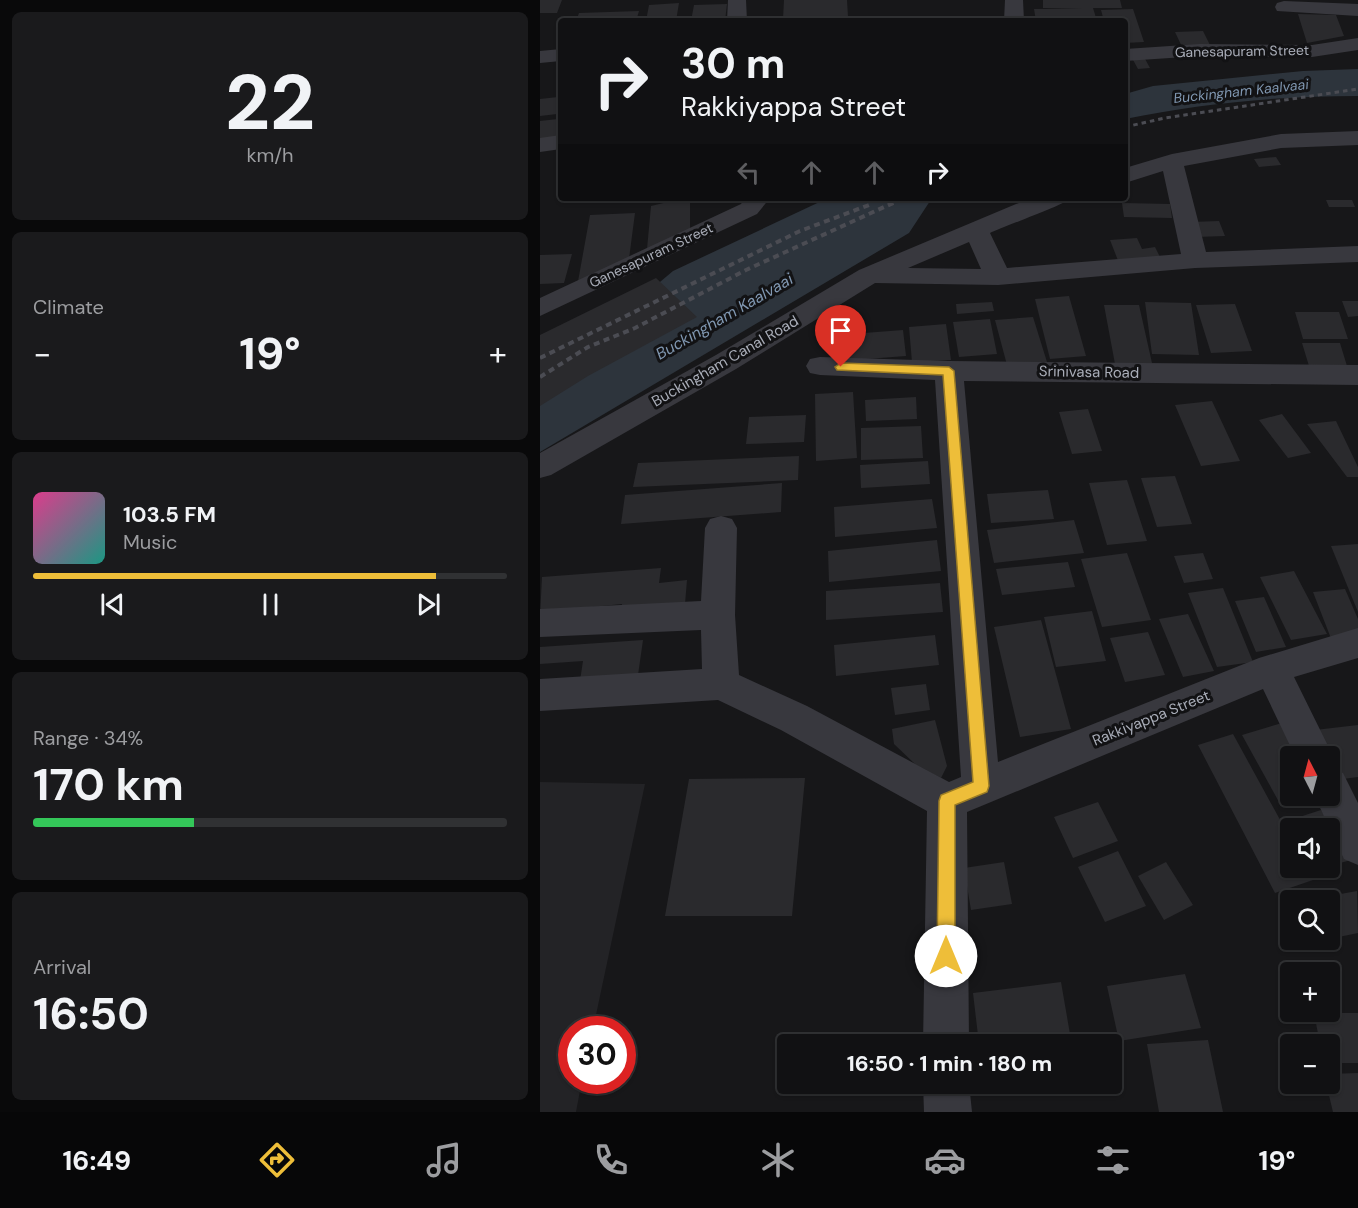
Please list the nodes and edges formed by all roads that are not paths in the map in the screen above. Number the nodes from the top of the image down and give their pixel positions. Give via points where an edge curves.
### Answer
1 (737, 0) edge
2 (1014, 0) edge
3 (1284, 4) edge
4 (1358, 10) edge
5 (737, 18) edge
6 (1014, 18) edge
7 (1358, 44) edge
8 (1286, 51) junction
9 (558, 55) edge
10 (1128, 55) edge
11 (540, 57) edge
12 (1358, 138) edge
13 (558, 142) edge
14 (540, 145) edge
15 (1172, 161) junction
16 (1128, 175) edge
17 (756, 201) edge
18 (1051, 201) edge
19 (976, 230) junction
20 (1358, 254) edge
21 (1195, 260) junction
22 (867, 276) junction
23 (998, 277) junction
24 (544, 304) edge
25 (820, 366) dead end
26 (949, 371) junction
27 (1358, 375) edge
28 (540, 467) edge
29 (721, 528) dead end
30 (718, 615) junction
31 (540, 623) edge
32 (1358, 643) edge
33 (1272, 669) junction
34 (721, 684) junction
35 (540, 695) edge
36 (1309, 746) edge
37 (964, 793) junction
38 (1339, 806) edge
39 (1358, 845) edge
40 (947, 1034) edge
41 (947, 1094) edge
42 (948, 1112) edge

1 - 5 street
2 - 6 street
3 - 4 street
3 - 8 street
7 - 8 street, Ganesapuram Street
8 - 10 street, Ganesapuram Street via 1200,50
9 - 11 street
12 - 15 street via 1281,141
13 - 14 street
15 - 16 street
15 - 21 street
17 - 24 street, Ganesapuram Street via 749,209
18 - 19 street, Buckingham Canal Road
19 - 22 street, Buckingham Canal Road
19 - 23 street
20 - 21 street
21 - 23 street
22 - 23 street
22 - 28 street, Buckingham Canal Road via 726,362
25 - 26 street, Srinivasa Road
26 - 27 street, Srinivasa Road
26 - 37 street
29 - 30 street
30 - 31 street
30 - 34 street
32 - 33 street, Rakkiyappa Street
33 - 36 street
33 - 37 street, Rakkiyappa Street
34 - 35 street
34 - 37 street
37 - 40 street
38 - 39 street
41 - 42 street

